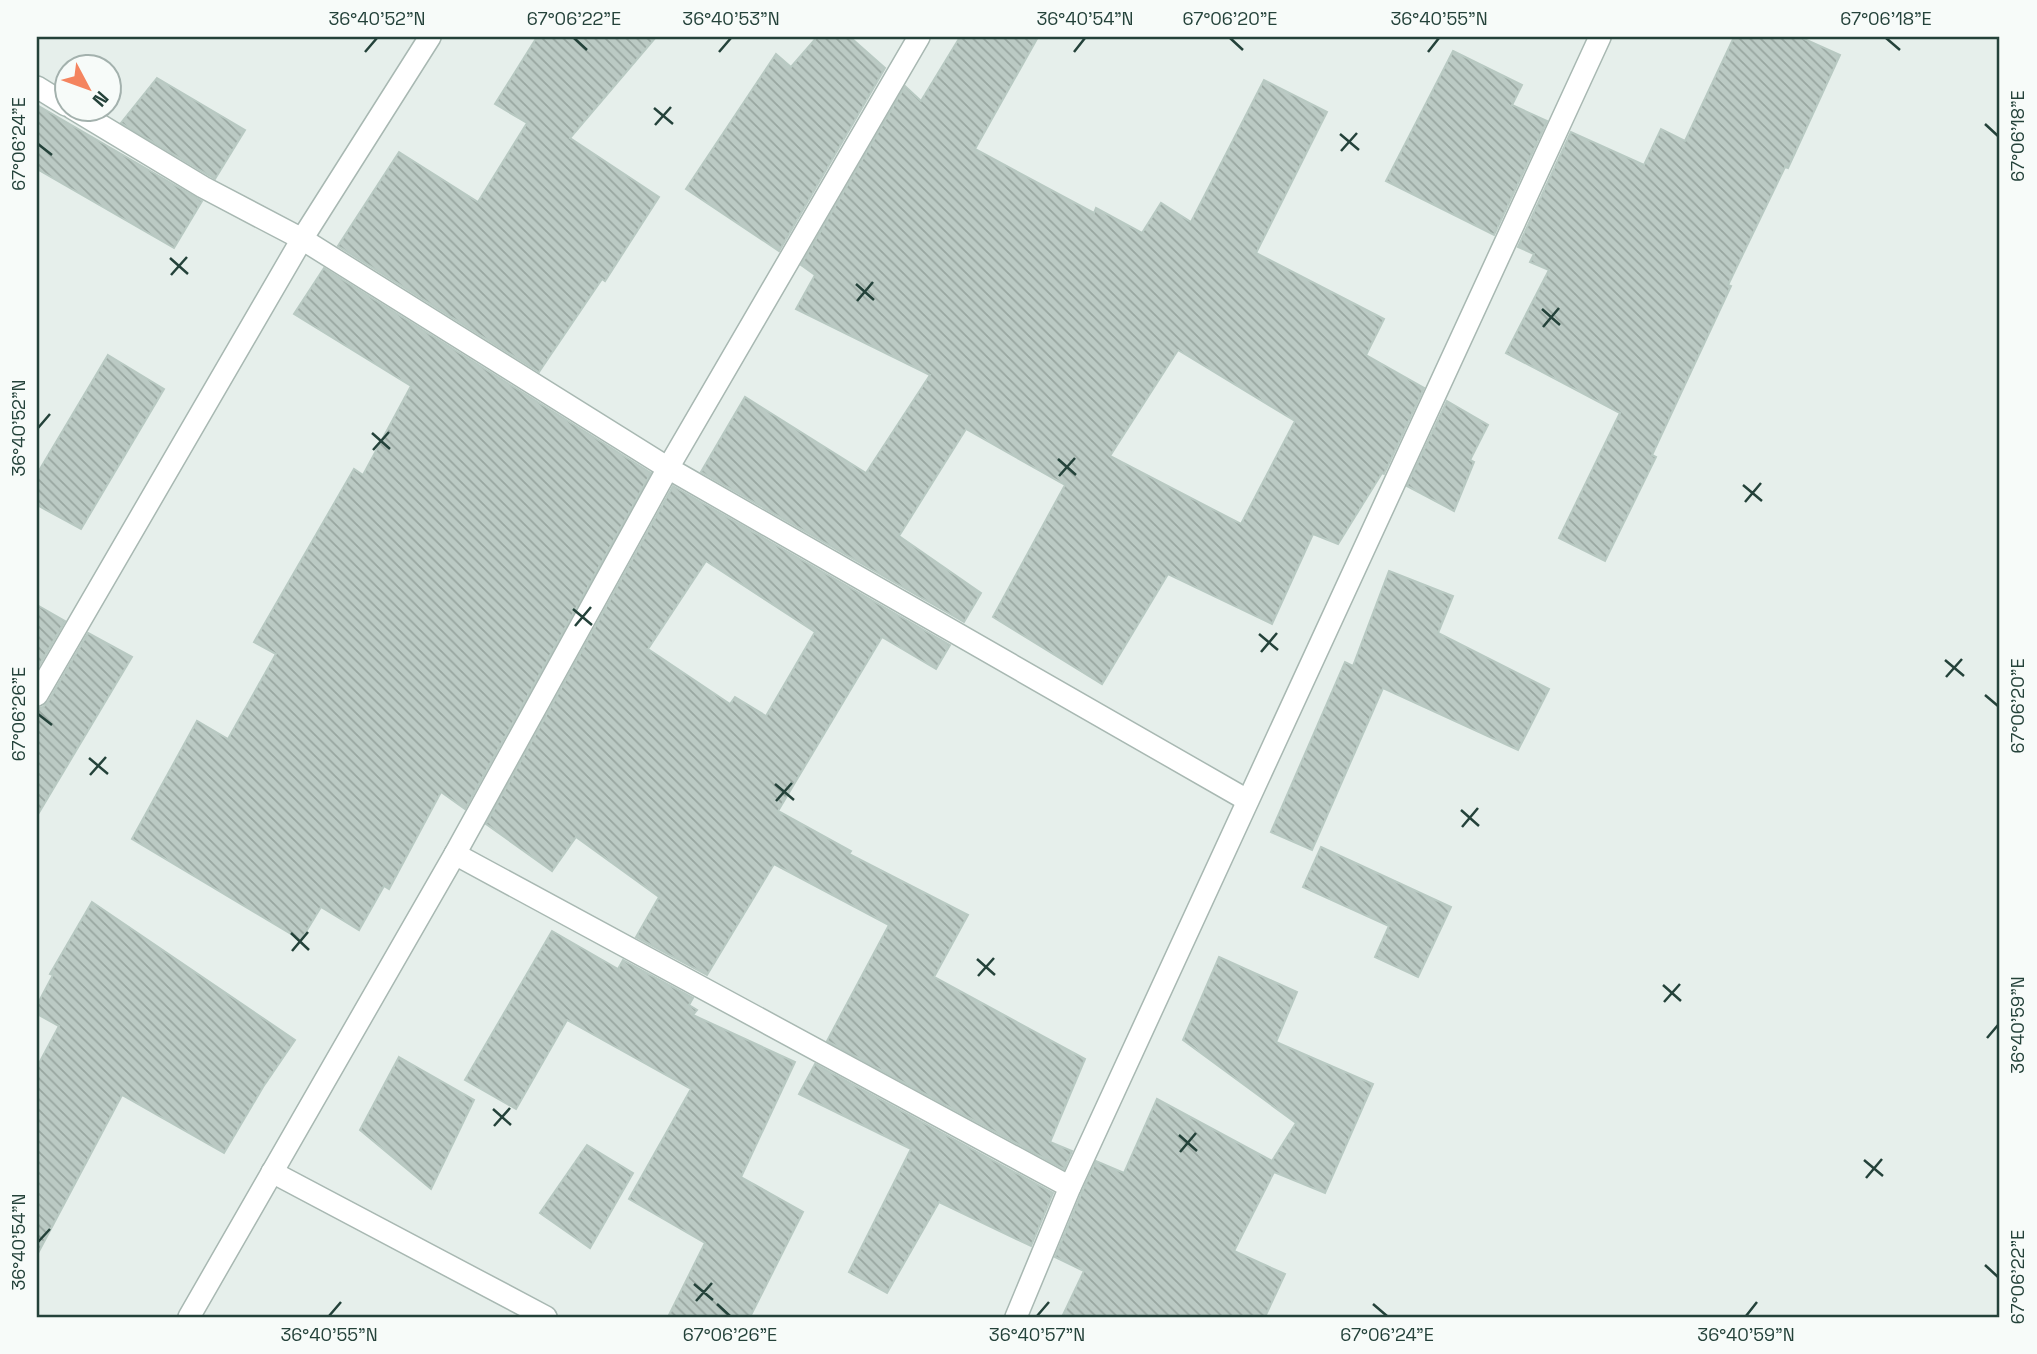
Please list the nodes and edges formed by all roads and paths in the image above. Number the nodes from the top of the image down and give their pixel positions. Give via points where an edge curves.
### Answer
1 (430, 37) edge
2 (919, 37) edge
3 (1600, 37) edge
4 (37, 87) edge
5 (52, 96) edge
6 (95, 122) edge
7 (302, 239) junction
8 (668, 468) junction
9 (37, 695) edge
10 (1247, 800) junction
11 (455, 854) junction
12 (272, 1172) junction
13 (1070, 1187) junction
14 (189, 1317) edge
15 (546, 1317) edge
16 (1016, 1317) edge

1 - 7 street
2 - 8 street
3 - 10 street
4 - 5 street
6 - 7 street
7 - 8 street
7 - 9 street
8 - 10 street
8 - 11 street
10 - 13 street
11 - 12 street
11 - 13 street
12 - 14 street
12 - 15 street
13 - 16 street

